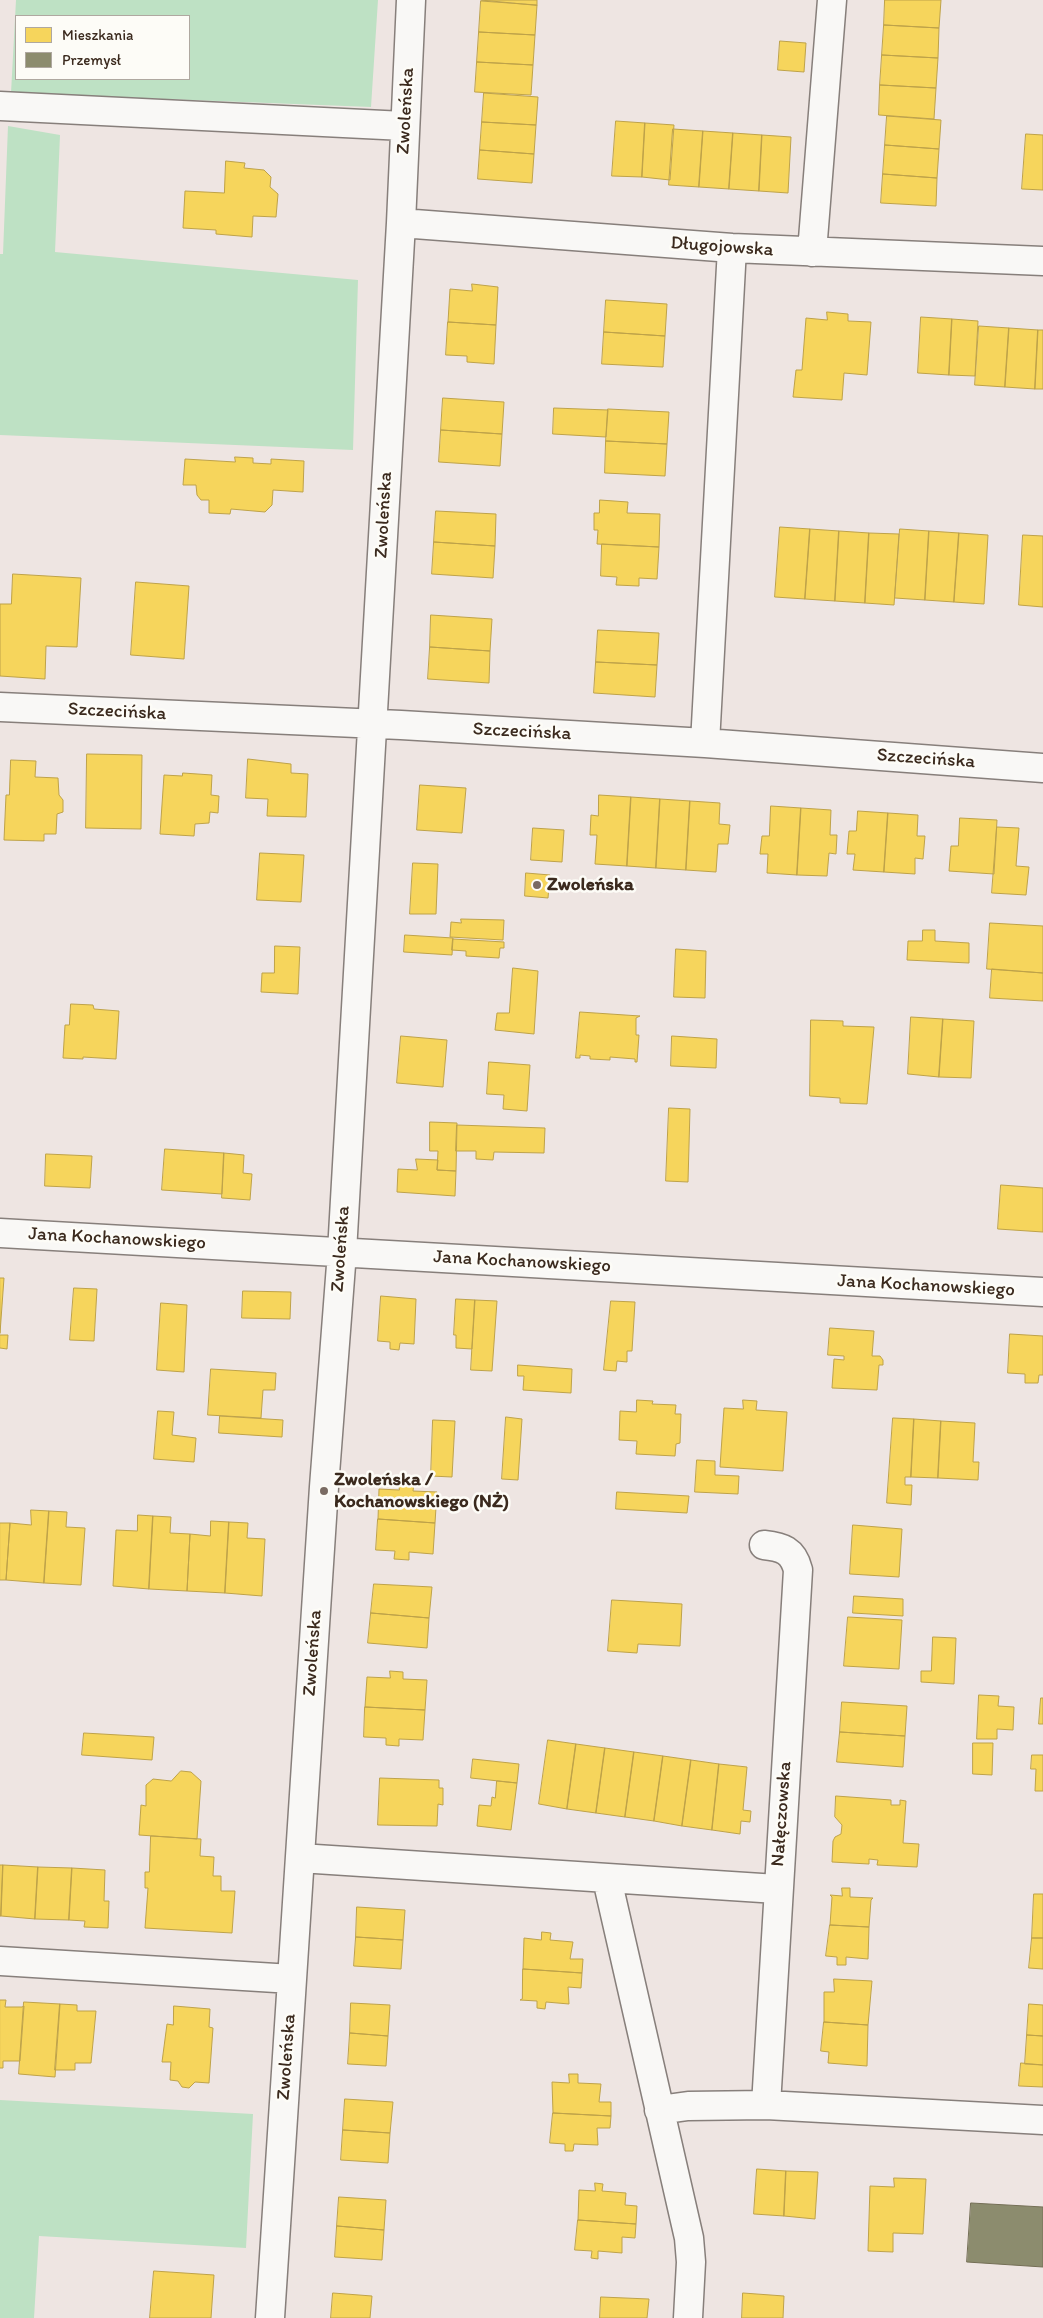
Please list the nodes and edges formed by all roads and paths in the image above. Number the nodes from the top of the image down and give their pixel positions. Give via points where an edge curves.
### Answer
1 (411, 0) edge
2 (832, 0) edge
3 (0, 106) edge
4 (404, 126) junction
5 (401, 223) junction
6 (732, 248) junction
7 (812, 252) junction
8 (1043, 261) edge
9 (0, 707) edge
10 (371, 723) junction
11 (705, 743) junction
12 (1043, 768) edge
13 (0, 1233) edge
14 (342, 1252) junction
15 (1043, 1292) edge
16 (764, 1545) dead end
17 (300, 1858) junction
18 (607, 1879) junction
19 (777, 1889) junction
20 (0, 1961) edge
21 (292, 1979) junction
22 (766, 2105) junction
23 (659, 2110) junction
24 (1043, 2120) edge
25 (270, 2318) edge
26 (688, 2318) edge

1 - 4 street, Zwoleńska
2 - 7 street
3 - 4 street
4 - 5 street, Zwoleńska
5 - 6 street, Długojowska
5 - 10 street, Zwoleńska
6 - 7 street, Długojowska
6 - 11 street
7 - 8 street, Długojowska
9 - 10 street, Szczecińska
10 - 11 street, Szczecińska
10 - 14 street, Zwoleńska
11 - 12 street, Szczecińska
13 - 14 street, Jana Kochanowskiego
14 - 15 street, Jana Kochanowskiego
14 - 17 street, Zwoleńska
16 - 19 street, Nałęczowska via 783,1547 792,1555 798,1570
17 - 18 street
17 - 21 street, Zwoleńska
18 - 19 street
18 - 23 street
19 - 22 street, Nałęczowska
20 - 21 street
21 - 25 street, Zwoleńska
22 - 23 street via 688,2106
22 - 24 street
23 - 26 street via 689,2238

